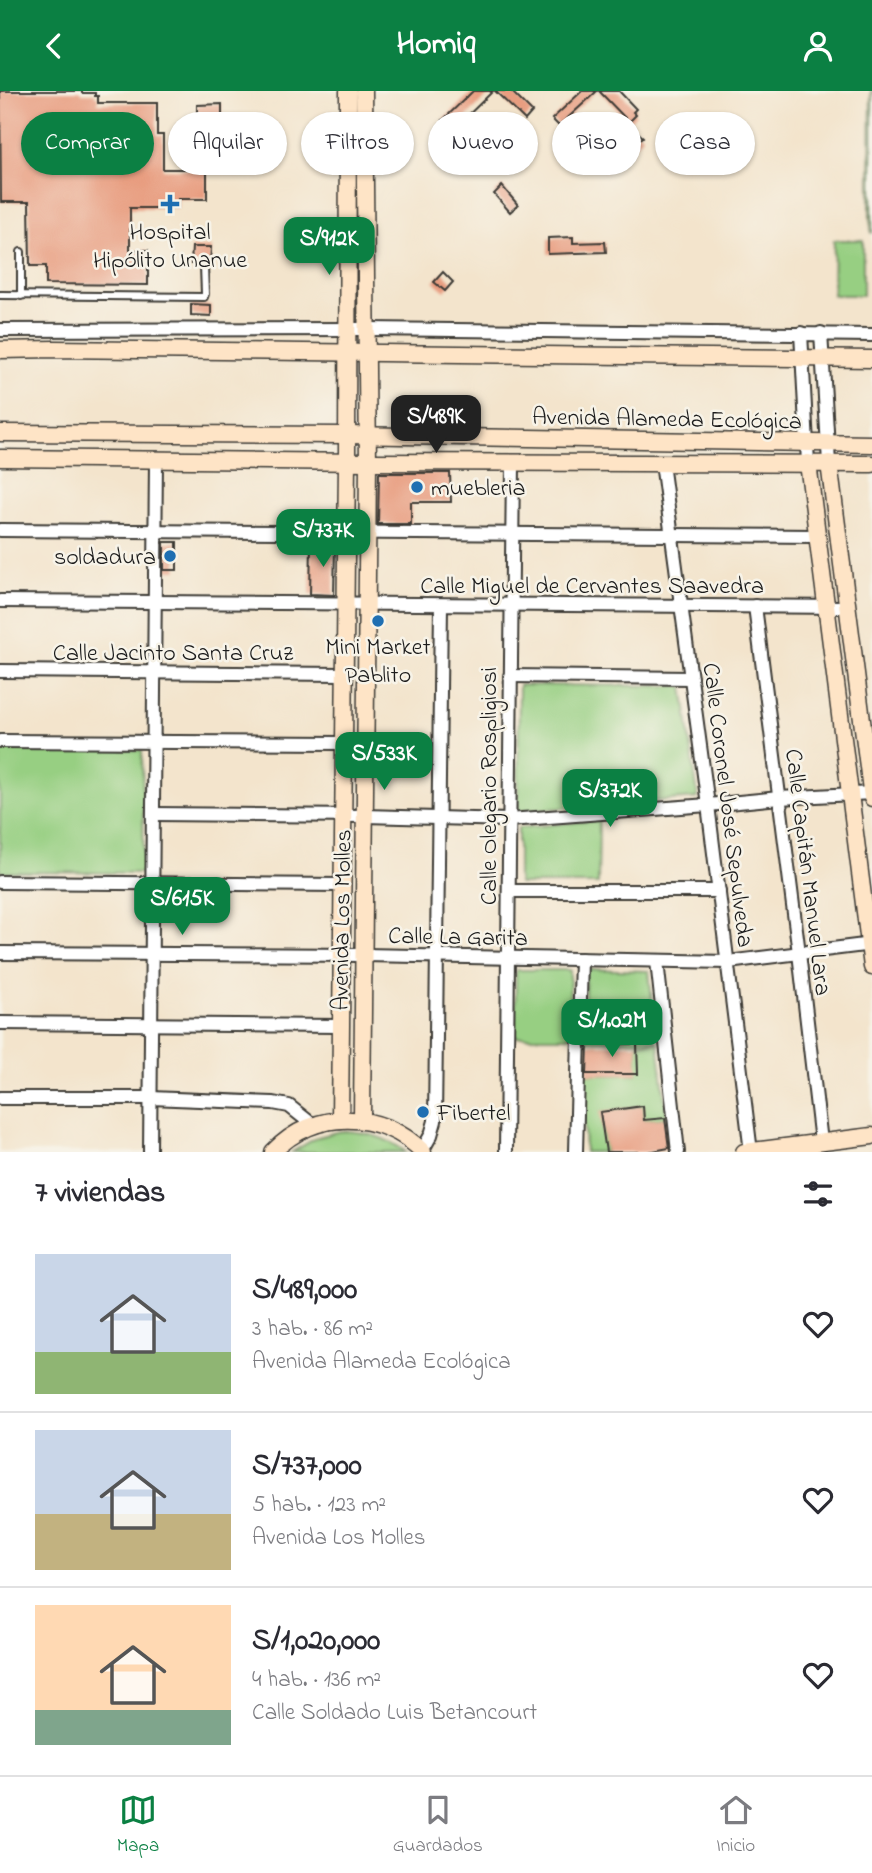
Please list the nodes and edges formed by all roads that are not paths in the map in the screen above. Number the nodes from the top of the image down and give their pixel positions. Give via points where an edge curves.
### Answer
1 (348, 91) edge
2 (364, 91) edge
3 (21, 252) dead end
4 (204, 266) dead end
5 (0, 295) edge
6 (21, 296) junction
7 (367, 329) junction
8 (0, 330) edge
9 (348, 330) junction
10 (801, 333) junction
11 (821, 333) junction
12 (872, 335) edge
13 (0, 350) edge
14 (347, 352) junction
15 (367, 353) junction
16 (802, 358) junction
17 (823, 358) junction
18 (872, 359) edge
19 (0, 433) edge
20 (347, 435) junction
21 (368, 435) junction
22 (807, 443) junction
23 (828, 443) junction
24 (872, 444) edge
25 (0, 458) edge
26 (156, 460) junction
27 (347, 462) junction
28 (368, 463) junction
29 (513, 463) junction
30 (662, 463) junction
31 (808, 463) junction
32 (829, 463) junction
33 (872, 464) edge
34 (0, 530) edge
35 (156, 532) junction
36 (346, 533) junction
37 (368, 533) junction
38 (512, 534) junction
39 (673, 535) junction
40 (817, 536) junction
41 (0, 601) edge
42 (155, 603) junction
43 (346, 604) junction
44 (367, 605) junction
45 (441, 605) junction
46 (511, 605) junction
47 (682, 606) junction
48 (755, 606) junction
49 (826, 607) junction
50 (848, 607) junction
51 (0, 671) edge
52 (154, 673) junction
53 (345, 674) junction
54 (510, 676) junction
55 (691, 678) junction
56 (0, 741) edge
57 (154, 742) junction
58 (344, 743) junction
59 (850, 795) junction
60 (872, 795) edge
61 (779, 797) junction
62 (708, 805) junction
63 (153, 814) junction
64 (343, 816) junction
65 (365, 816) junction
66 (438, 818) junction
67 (509, 820) junction
68 (0, 882) edge
69 (153, 883) junction
70 (343, 885) junction
71 (509, 891) junction
72 (719, 891) junction
73 (871, 944) edge
74 (0, 953) edge
75 (799, 953) junction
76 (152, 954) junction
77 (342, 955) junction
78 (364, 955) junction
79 (436, 957) junction
80 (508, 958) junction
81 (581, 959) junction
82 (657, 961) junction
83 (728, 962) junction
84 (872, 967) edge
85 (0, 1023) edge
86 (151, 1024) junction
87 (341, 1026) junction
88 (0, 1098) edge
89 (150, 1098) junction
90 (340, 1120) junction
91 (362, 1120) junction
92 (313, 1125) junction
93 (872, 1136) edge
94 (821, 1142) junction
95 (422, 1151) edge
96 (150, 1152) edge
97 (273, 1152) edge
98 (506, 1152) edge
99 (576, 1152) edge
100 (678, 1152) edge
101 (744, 1152) edge
102 (751, 1152) edge

1 - 9 street, Avenida Los Molles
2 - 7 street, Avenida Los Molles
3 - 6 lane
4 - 6 lane via 204,297
5 - 6 lane
7 - 9 street
7 - 10 street
7 - 15 street, Avenida Los Molles
8 - 9 street
9 - 14 street, Avenida Los Molles
10 - 11 street
10 - 16 street
11 - 12 street
11 - 17 street
13 - 14 street
14 - 15 street
14 - 20 street, Avenida Los Molles
15 - 16 street
15 - 21 street, Avenida Los Molles
16 - 17 street
16 - 22 street
17 - 18 street
17 - 23 street
19 - 20 street, Avenida Alameda Ecológica
20 - 21 street, Avenida Alameda Ecológica
20 - 27 street, Avenida Los Molles
21 - 22 street, Avenida Alameda Ecológica
21 - 28 street, Avenida Los Molles
22 - 23 street, Avenida Alameda Ecológica
22 - 31 street
23 - 24 street, Avenida Alameda Ecológica
23 - 32 street
25 - 26 street, Avenida Alameda Ecológica
26 - 27 street, Avenida Alameda Ecológica
26 - 35 street
27 - 28 street, Avenida Alameda Ecológica
27 - 36 street, Avenida Los Molles
28 - 29 street, Avenida Alameda Ecológica
28 - 37 street, Avenida Los Molles
29 - 30 street, Avenida Alameda Ecológica
29 - 38 street, Calle Olegario Rospligiosi
30 - 31 street, Avenida Alameda Ecológica
30 - 39 street, Calle Coronel José Sepulveda
31 - 32 street, Avenida Alameda Ecológica
31 - 40 street
32 - 33 street, Avenida Alameda Ecológica
32 - 50 street
34 - 35 street
35 - 36 street
35 - 42 street
36 - 37 street
36 - 43 street, Avenida Los Molles
37 - 38 street
37 - 44 street, Avenida Los Molles
38 - 39 street
38 - 46 street, Calle Olegario Rospligiosi
39 - 40 street
39 - 47 street, Calle Coronel José Sepulveda
40 - 49 street
41 - 42 street, Calle Miguel de Cervantes Saavedra
42 - 43 street, Calle Miguel de Cervantes Saavedra
42 - 52 street
43 - 44 street, Calle Miguel de Cervantes Saavedra
43 - 53 street, Avenida Los Molles
44 - 45 street, Calle Miguel de Cervantes Saavedra
44 - 65 street, Avenida Los Molles
45 - 46 street, Calle Miguel de Cervantes Saavedra
45 - 66 street
46 - 47 street, Calle Miguel de Cervantes Saavedra
46 - 54 street, Calle Olegario Rospligiosi
47 - 48 street, Calle Miguel de Cervantes Saavedra
47 - 55 street, Calle Coronel José Sepulveda
48 - 49 street, Calle Miguel de Cervantes Saavedra
48 - 61 street, Calle Capitán Manuel Lara
49 - 50 street, Calle Miguel de Cervantes Saavedra
49 - 59 street
50 - 60 street
51 - 52 street, Calle Jacinto Santa Cruz
52 - 53 street, Calle Jacinto Santa Cruz
52 - 57 street
53 - 58 street, Avenida Los Molles
54 - 55 street
54 - 67 street, Calle Olegario Rospligiosi
55 - 62 street, Calle Coronel José Sepulveda
56 - 57 street
57 - 58 street
57 - 63 street
58 - 64 street, Avenida Los Molles
59 - 60 street
59 - 61 street
59 - 73 street
61 - 62 street
61 - 75 street, Calle Capitán Manuel Lara
62 - 67 street
62 - 72 street, Calle Coronel José Sepulveda
63 - 64 street
63 - 69 street
64 - 65 street
64 - 70 street, Avenida Los Molles
65 - 66 street
65 - 78 street, Avenida Los Molles
66 - 67 street
66 - 79 street
67 - 71 street, Calle Olegario Rospligiosi
68 - 69 street
69 - 70 street
69 - 76 street
70 - 77 street, Avenida Los Molles
71 - 72 street
71 - 80 street, Calle Olegario Rospligiosi
72 - 83 street, Calle Coronel José Sepulveda
73 - 75 street, Calle La Garita
73 - 84 street
74 - 76 street, Calle La Garita
75 - 83 street, Calle La Garita
75 - 94 street, Calle Capitán Manuel Lara
76 - 77 street, Calle La Garita
76 - 86 street
77 - 78 street, Calle La Garita
77 - 87 street, Avenida Los Molles
78 - 79 street, Calle La Garita
78 - 91 street, Avenida Los Molles
79 - 80 street, Calle La Garita
79 - 95 street via 435,1121
80 - 81 street, Calle La Garita
80 - 98 street, Calle Olegario Rospligiosi
81 - 82 street, Calle La Garita
81 - 99 street
82 - 83 street, Calle La Garita
82 - 100 street
83 - 102 street, Calle Coronel José Sepulveda
85 - 86 street
86 - 87 street
86 - 89 street
87 - 90 street, Avenida Los Molles
88 - 89 street
89 - 92 street via 289,1105
89 - 96 street
90 - 91 street
90 - 92 street
91 - 95 street via 391,1129
92 - 97 street
93 - 94 street
94 - 102 street
101 - 102 street

